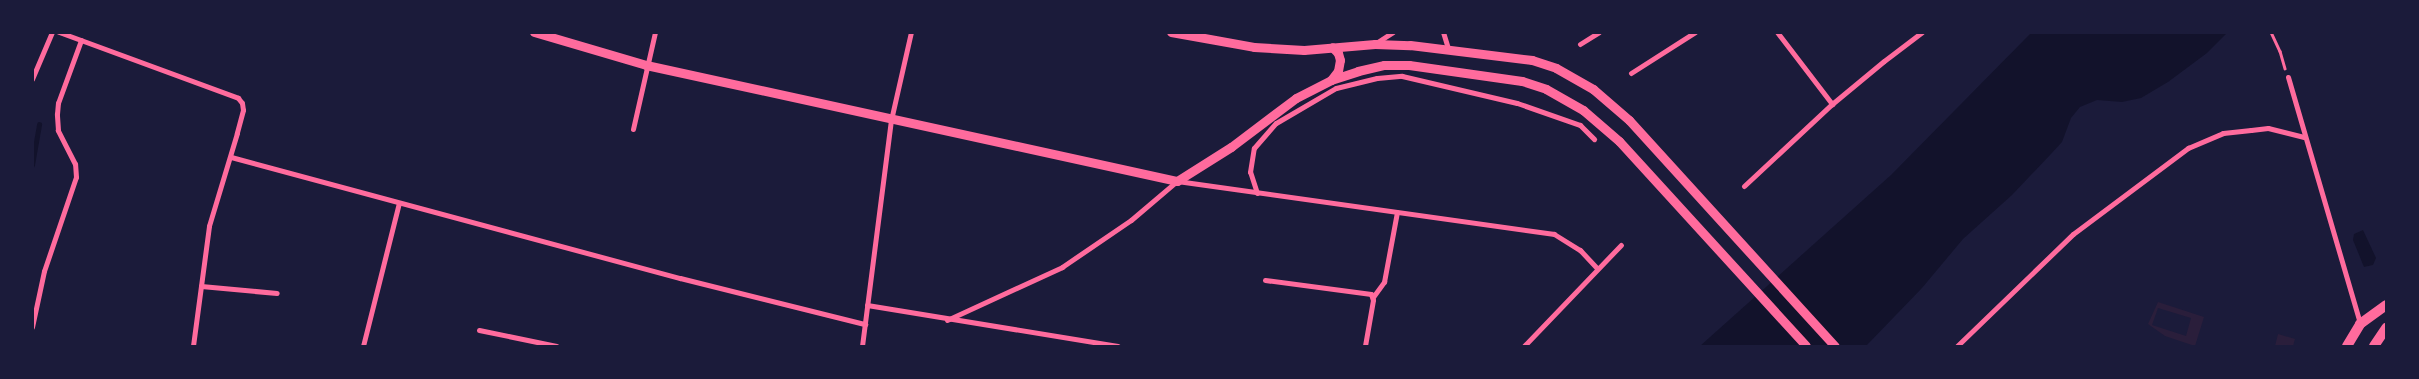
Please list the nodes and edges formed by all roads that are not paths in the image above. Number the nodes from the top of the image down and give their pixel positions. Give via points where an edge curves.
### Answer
1 (52, 32) edge
2 (59, 32) edge
3 (534, 32) edge
4 (655, 32) edge
5 (911, 32) edge
6 (1171, 32) edge
7 (1215, 32) edge
8 (1393, 32) edge
9 (1444, 32) edge
10 (1600, 32) edge
11 (1695, 32) edge
12 (1777, 32) edge
13 (1922, 32) edge
14 (1205, 39) junction
15 (81, 40) junction
16 (1375, 44) junction
17 (1580, 44) dead end
18 (1332, 47) junction
19 (1448, 48) junction
20 (646, 65) junction
21 (1631, 73) dead end
22 (2288, 77) road end
23 (32, 79) edge
24 (1331, 80) junction
25 (1336, 88) junction
26 (1832, 104) junction
27 (891, 120) junction
28 (634, 129) dead end
29 (2304, 137) junction
30 (1594, 139) dead end
31 (231, 157) junction
32 (1177, 182) junction
33 (1744, 186) dead end
34 (1257, 193) junction
35 (399, 202) junction
36 (1397, 212) junction
37 (1621, 245) dead end
38 (1597, 268) junction
39 (1266, 280) dead end
40 (200, 286) junction
41 (277, 293) dead end
42 (1373, 297) junction
43 (867, 305) junction
44 (2386, 305) edge
45 (948, 320) junction
46 (865, 324) junction
47 (2360, 324) junction
48 (32, 327) edge
49 (2386, 328) edge
50 (479, 330) dead end
51 (193, 346) edge
52 (362, 346) edge
53 (556, 346) edge
54 (862, 346) edge
55 (1118, 346) edge
56 (1365, 346) edge
57 (1524, 346) edge
58 (1806, 346) edge
59 (1835, 346) edge
60 (1957, 346) edge
61 (2346, 346) edge
62 (2374, 346) edge

1 - 23 street
2 - 15 street
3 - 20 street
4 - 20 street
5 - 27 street
6 - 14 street
7 - 14 street
8 - 16 street
9 - 19 street
10 - 17 street
11 - 21 street
12 - 26 street
13 - 26 street
14 - 18 street via 1254,47 1304,50
15 - 31 street via 238,98 243,110
15 - 48 street via 57,114 58,130 75,164 76,177 44,271
16 - 18 street
16 - 19 street
18 - 24 street via 1340,60
19 - 59 street via 1532,60 1556,68 1593,89 1629,120
20 - 27 street
20 - 28 street
22 - 29 street
24 - 25 street
24 - 32 street via 1296,98 1231,147
24 - 58 street via 1384,65 1409,65 1522,81 1546,88 1583,110 1619,141
25 - 30 street via 1377,78 1402,76 1517,103 1580,125
25 - 34 street via 1276,123 1254,148 1250,172
26 - 33 street
27 - 32 street
27 - 43 street
29 - 47 street
29 - 60 street via 2268,128 2223,133 2188,148 2073,234
31 - 35 street
31 - 40 street via 208,226
32 - 34 street
32 - 45 street via 1131,220 1062,267
34 - 36 street
35 - 46 street
35 - 52 street
36 - 38 street via 1554,234 1580,250
36 - 42 street via 1384,282
37 - 38 street
38 - 57 street
39 - 42 street
40 - 41 street
40 - 51 street
42 - 56 street
43 - 45 street
43 - 46 street
44 - 47 main road
45 - 55 street
46 - 54 street
47 - 61 main road
49 - 62 main road
50 - 53 street

